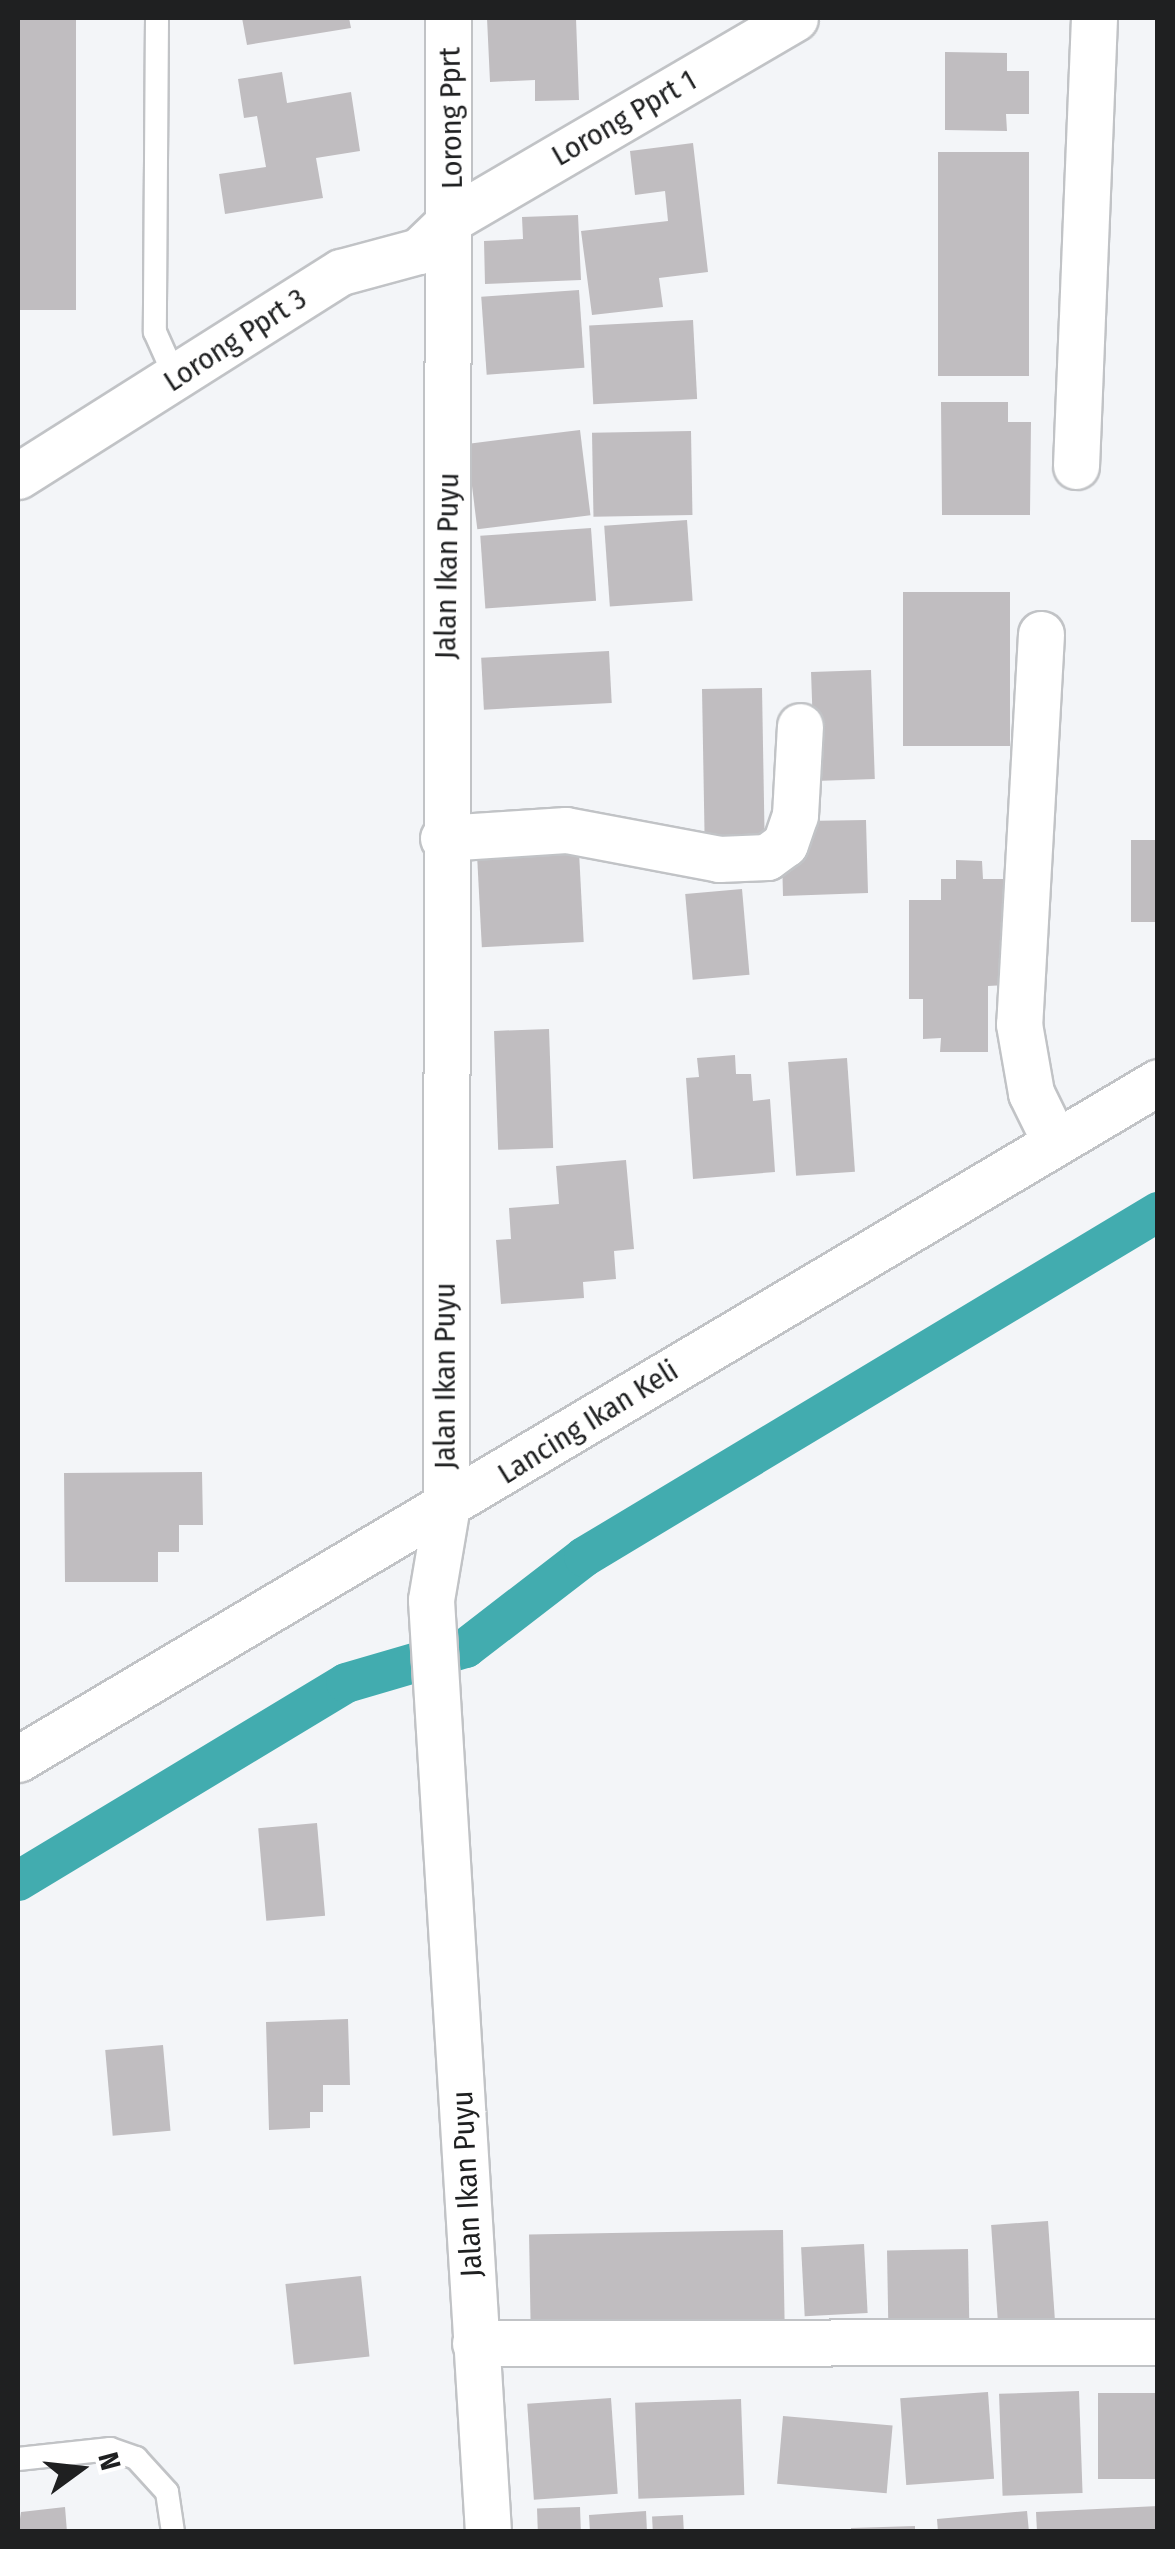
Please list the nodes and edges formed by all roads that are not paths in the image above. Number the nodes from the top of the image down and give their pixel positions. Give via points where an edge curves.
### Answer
1 (157, 18) edge
2 (448, 18) edge
3 (794, 18) edge
4 (1094, 18) edge
5 (454, 218) junction
6 (176, 378) junction
7 (1076, 466) dead end
8 (18, 476) edge
9 (1042, 634) dead end
10 (800, 726) dead end
11 (443, 838) junction
12 (1158, 1082) edge
13 (1054, 1140) junction
14 (446, 1511) junction
15 (18, 1759) edge
16 (1158, 2342) edge
17 (475, 2343) junction
18 (18, 2460) edge
19 (173, 2532) edge
20 (488, 2532) edge

1 - 6 lane via 155,332
2 - 5 street, Lorong Pprt
3 - 5 street, Lorong Pprt 1
4 - 7 street
5 - 6 street, Lorong Pprt 3 via 419,251 341,272
5 - 11 street, Jalan Ikan Puyu
6 - 8 street, Lorong Pprt 3
9 - 13 street via 1020,1024 1031,1093
10 - 11 street via 795,815 785,844 767,857 719,859 566,830
11 - 14 street, Jalan Ikan Puyu
12 - 13 street, Lancing Ikan Keli
13 - 14 street, Lancing Ikan Keli
14 - 15 street, Lancing Ikan Keli
14 - 17 street, Jalan Ikan Puyu via 431,1600 442,1684
16 - 17 street
17 - 20 street, Jalan Ikan Puyu
18 - 19 lane via 110,2449 136,2458 167,2492

